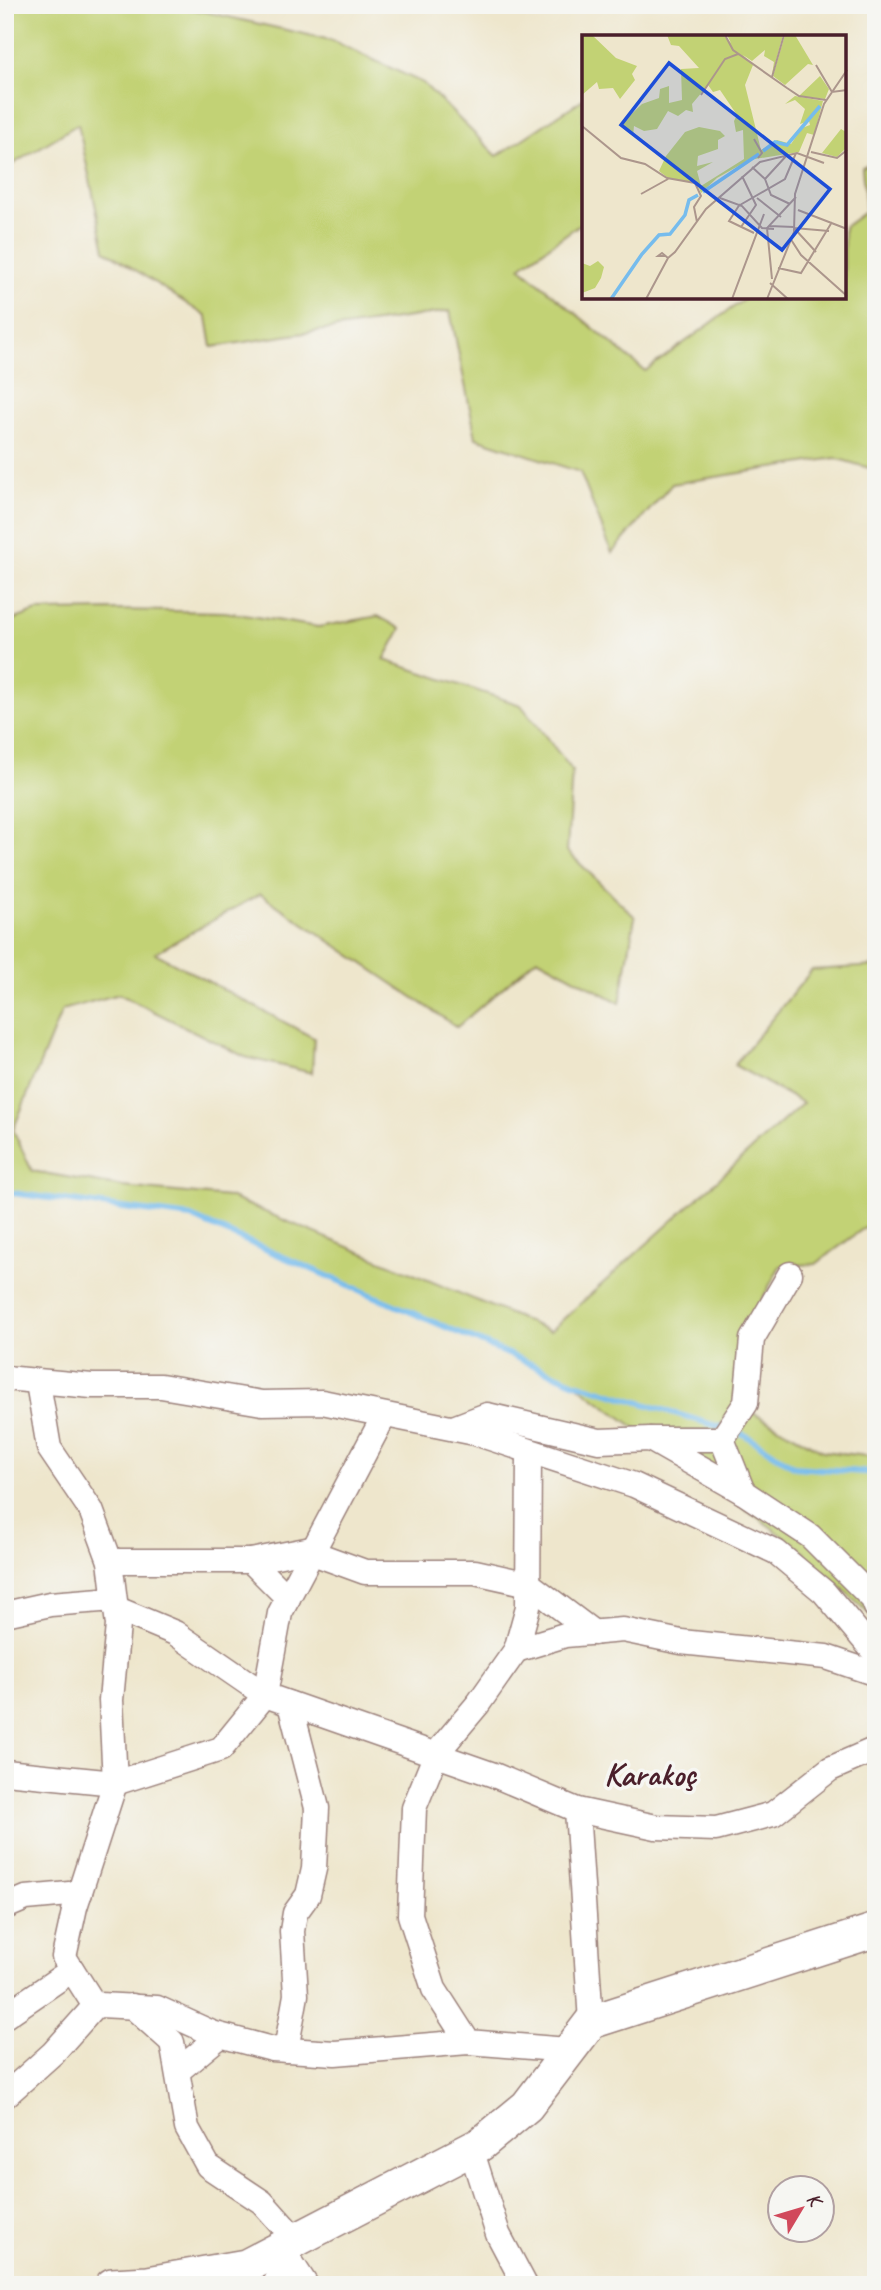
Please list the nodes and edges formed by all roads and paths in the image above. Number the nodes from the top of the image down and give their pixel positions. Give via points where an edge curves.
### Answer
1 (790, 1274) dead end
2 (5, 1378) edge
3 (38, 1382) junction
4 (384, 1416) junction
5 (452, 1428) junction
6 (650, 1439) junction
7 (722, 1439) junction
8 (529, 1452) junction
9 (743, 1492) junction
10 (315, 1550) junction
11 (110, 1561) junction
12 (251, 1561) junction
13 (529, 1584) junction
14 (288, 1598) junction
15 (115, 1604) junction
16 (876, 1607) edge
17 (5, 1614) edge
18 (594, 1633) junction
19 (516, 1650) junction
20 (876, 1654) edge
21 (876, 1674) edge
22 (265, 1695) junction
23 (290, 1704) junction
24 (874, 1745) edge
25 (436, 1754) junction
26 (5, 1772) edge
27 (115, 1783) junction
28 (577, 1810) junction
29 (80, 1893) junction
30 (5, 1908) edge
31 (876, 1930) edge
32 (72, 1970) junction
33 (95, 2006) junction
34 (132, 2007) junction
35 (5, 2016) edge
36 (591, 2022) junction
37 (220, 2036) junction
38 (468, 2042) junction
39 (286, 2050) junction
40 (568, 2050) junction
41 (178, 2071) junction
42 (5, 2096) edge
43 (471, 2149) junction
44 (289, 2244) junction
45 (169, 2282) edge
46 (113, 2285) edge
47 (276, 2285) edge
48 (306, 2285) edge
49 (525, 2285) edge

1 - 7 street via 752,1339 746,1404
2 - 3 street
3 - 4 street via 161,1386 262,1403 321,1402
3 - 11 street via 49,1448 91,1510
4 - 5 street
4 - 10 street via 331,1511
5 - 6 street via 487,1415 599,1441
5 - 8 street
6 - 7 street
6 - 9 street
7 - 9 street
8 - 13 street
8 - 20 street via 634,1485 776,1552 824,1592
9 - 16 street via 810,1536 873,1598
10 - 12 street
10 - 13 street via 365,1572 475,1572
10 - 14 street
11 - 12 street
11 - 15 street
12 - 14 street
13 - 18 street
13 - 19 street
14 - 22 street via 280,1613
15 - 17 street via 50,1604
15 - 22 street via 175,1633
15 - 27 street via 118,1625 111,1700
18 - 19 street via 565,1635
18 - 21 street via 624,1630 681,1642 826,1657
19 - 25 street
22 - 23 street
22 - 27 street via 221,1749
23 - 25 street
23 - 39 street via 317,1808 314,1869 292,1931 296,1995
24 - 28 street via 830,1769 773,1814 716,1829 656,1827
25 - 28 street
25 - 38 street via 414,1808 410,1915 434,1989
26 - 27 street
27 - 29 street
28 - 36 street
29 - 30 street via 26,1898
29 - 32 street via 64,1957
31 - 36 street
32 - 33 street
32 - 35 street
33 - 34 street
33 - 42 street via 53,2053
34 - 37 street via 157,2008
34 - 41 street via 172,2042
36 - 40 street
37 - 39 street
37 - 41 street
38 - 39 street via 348,2053
38 - 40 street
40 - 43 street via 527,2106
41 - 44 street via 187,2129 208,2166 262,2202
43 - 44 street
43 - 49 street via 498,2234
44 - 45 street via 246,2266
44 - 47 street
44 - 48 street
45 - 46 street

